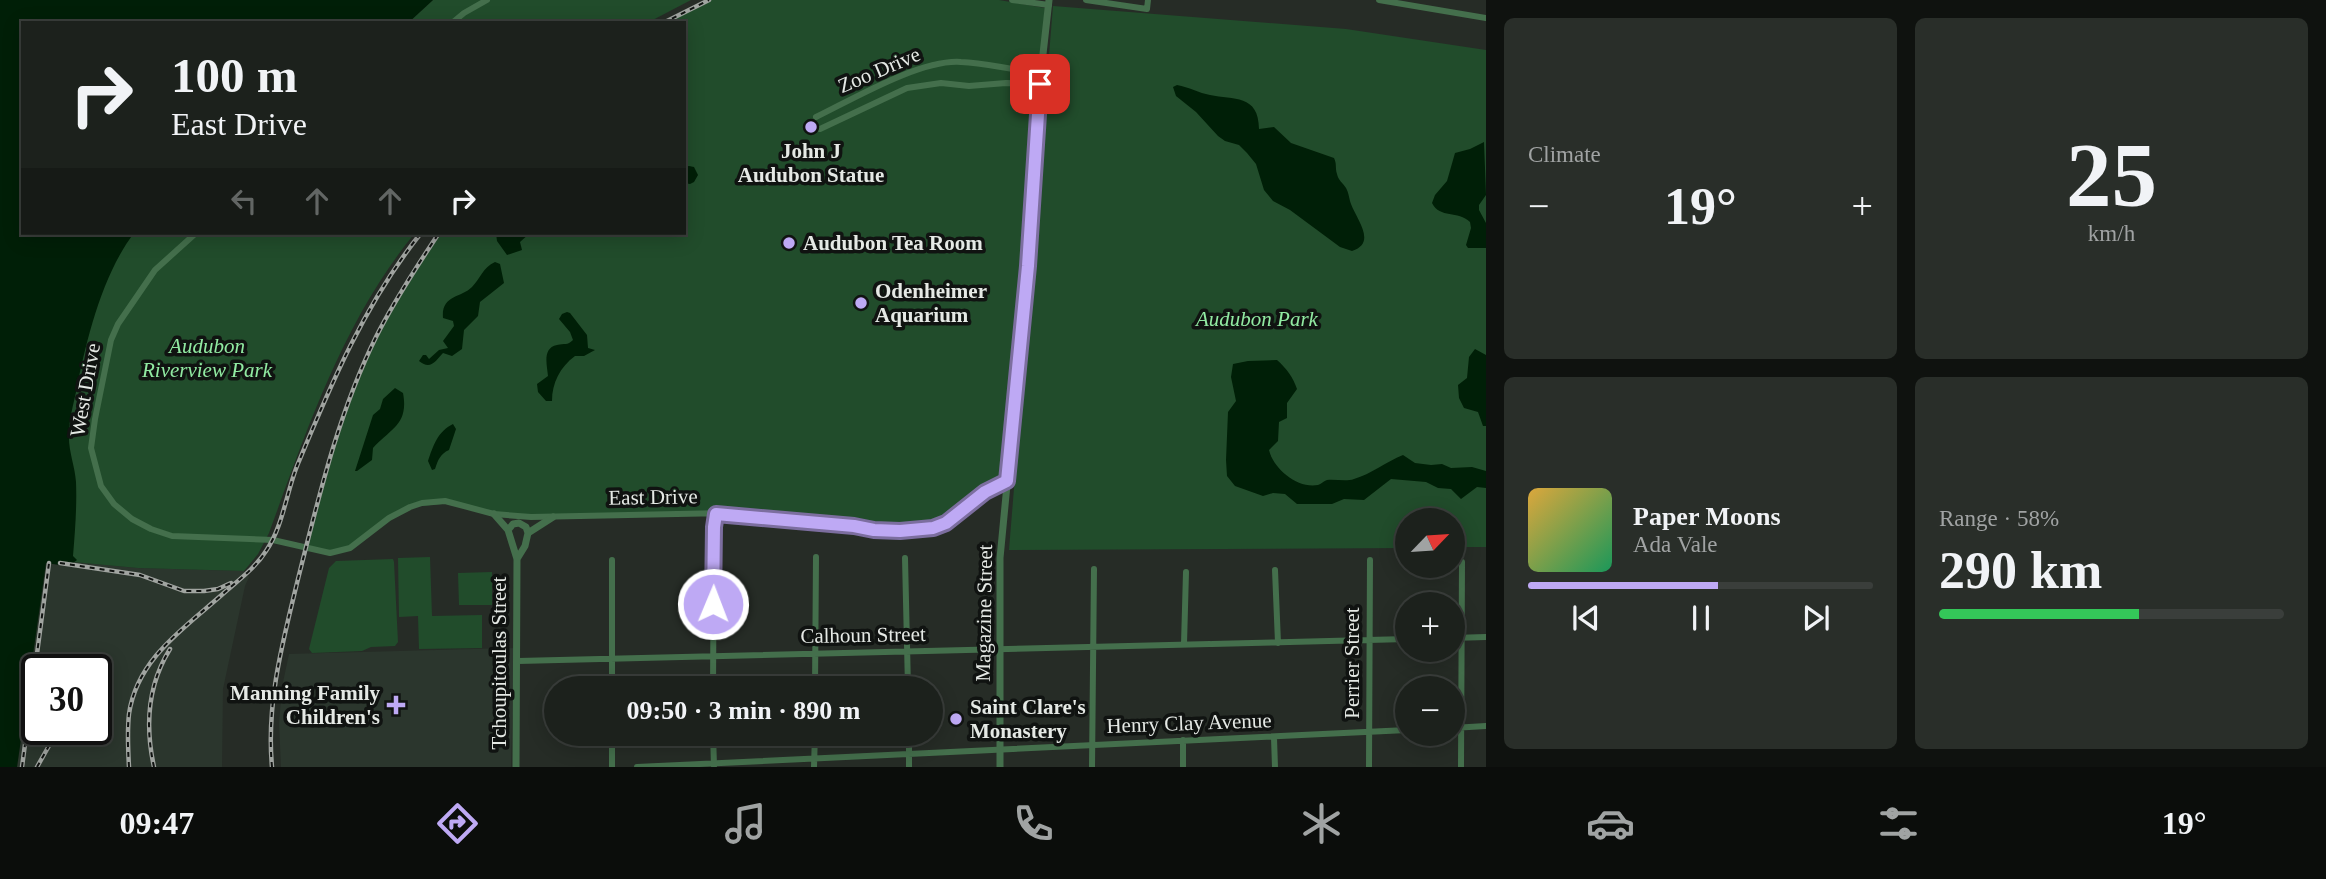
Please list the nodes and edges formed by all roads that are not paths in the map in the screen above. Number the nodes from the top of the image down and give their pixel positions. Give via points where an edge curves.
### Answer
1 (487, 0) edge
2 (1012, 0) edge
3 (1086, 0) edge
4 (1148, 0) edge
5 (1379, 0) edge
6 (1432, 0) edge
7 (1049, 3) edge
8 (1431, 8) junction
9 (1486, 18) edge
10 (454, 21) edge
11 (1041, 72) junction
12 (1040, 84) junction
13 (816, 117) dead end
14 (820, 129) dead end
15 (194, 235) edge
16 (1007, 481) junction
17 (494, 513) junction
18 (716, 514) junction
19 (553, 517) junction
20 (508, 530) junction
21 (528, 533) junction
22 (816, 557) dead end
23 (905, 558) dead end
24 (517, 559) junction
25 (612, 560) dead end
26 (1370, 560) dead end
27 (1094, 569) dead end
28 (1275, 570) dead end
29 (1185, 572) dead end
30 (1486, 637) edge
31 (1465, 638) edge
32 (1395, 639) edge
33 (1369, 640) junction
34 (1278, 643) junction
35 (1184, 644) junction
36 (1092, 647) junction
37 (1001, 649) junction
38 (907, 652) junction
39 (816, 654) junction
40 (713, 656) junction
41 (612, 659) junction
42 (518, 661) junction
43 (612, 676) edge
44 (713, 676) edge
45 (815, 676) edge
46 (908, 676) edge
47 (1486, 726) edge
48 (1465, 727) edge
49 (1395, 731) edge
50 (1369, 732) junction
51 (1274, 737) junction
52 (1183, 740) junction
53 (1091, 745) junction
54 (612, 746) edge
55 (713, 746) edge
56 (814, 746) edge
57 (909, 746) edge
58 (1461, 746) edge
59 (1000, 750) junction
60 (909, 753) junction
61 (814, 758) junction
62 (714, 765) edge
63 (516, 767) edge
64 (612, 767) edge
65 (637, 767) edge
66 (814, 767) edge
67 (909, 767) edge
68 (1000, 767) edge
69 (1092, 767) edge
70 (1183, 767) edge
71 (1275, 767) edge
72 (1369, 767) edge
73 (1461, 767) edge

1 - 10 street
2 - 7 street
3 - 4 street via 1147,9
5 - 8 street
6 - 8 street
7 - 11 street, Magazine Street
8 - 9 street
11 - 12 street, Magazine Street
11 - 13 street, Zoo Drive via 959,61 939,64 909,73
12 - 14 street, Zoo Drive via 948,83 907,88
12 - 16 street, Magazine Street
15 - 17 street, West Drive via 155,270 126,310 111,341 91,448 102,486 114,504 132,519 172,536 273,540 330,553 350,548 389,518 422,503 445,501
16 - 18 street, East Drive via 946,523 921,530 874,530
16 - 37 street, Magazine Street via 1000,558
17 - 19 street, East Drive
17 - 20 street, Tchoupitoulas Street
18 - 19 street, East Drive
18 - 40 street
19 - 21 street
20 - 21 street via 519,523
20 - 24 street, Tchoupitoulas Street
21 - 24 street, Tchoupitoulas Street
22 - 39 street
23 - 38 street
24 - 42 street, Tchoupitoulas Street
25 - 41 street
26 - 33 street, Perrier Street
27 - 36 street
28 - 34 street
29 - 35 street
30 - 31 street
32 - 33 street, Calhoun Street
33 - 34 street, Calhoun Street
33 - 50 street, Perrier Street
34 - 35 street, Calhoun Street
35 - 36 street, Calhoun Street
36 - 37 street, Calhoun Street
36 - 53 street
37 - 38 street, Calhoun Street
37 - 59 street, Magazine Street
38 - 39 street, Calhoun Street
38 - 46 street
39 - 40 street, Calhoun Street
39 - 45 street
40 - 41 street, Calhoun Street
40 - 44 street
41 - 42 street, Calhoun Street
41 - 43 street
42 - 63 street, Tchoupitoulas Street
47 - 48 street
49 - 50 street, Henry Clay Avenue
50 - 51 street, Henry Clay Avenue
50 - 72 street, Perrier Street
51 - 52 street, Henry Clay Avenue
51 - 71 street
52 - 53 street, Henry Clay Avenue
52 - 70 street
53 - 59 street, Henry Clay Avenue
53 - 69 street
54 - 64 street
55 - 62 street
56 - 61 street
57 - 60 street
58 - 73 street
59 - 60 street, Henry Clay Avenue
59 - 68 street, Magazine Street
60 - 61 street, Henry Clay Avenue
60 - 67 street
61 - 62 street, Henry Clay Avenue
61 - 66 street
62 - 65 street, Henry Clay Avenue

